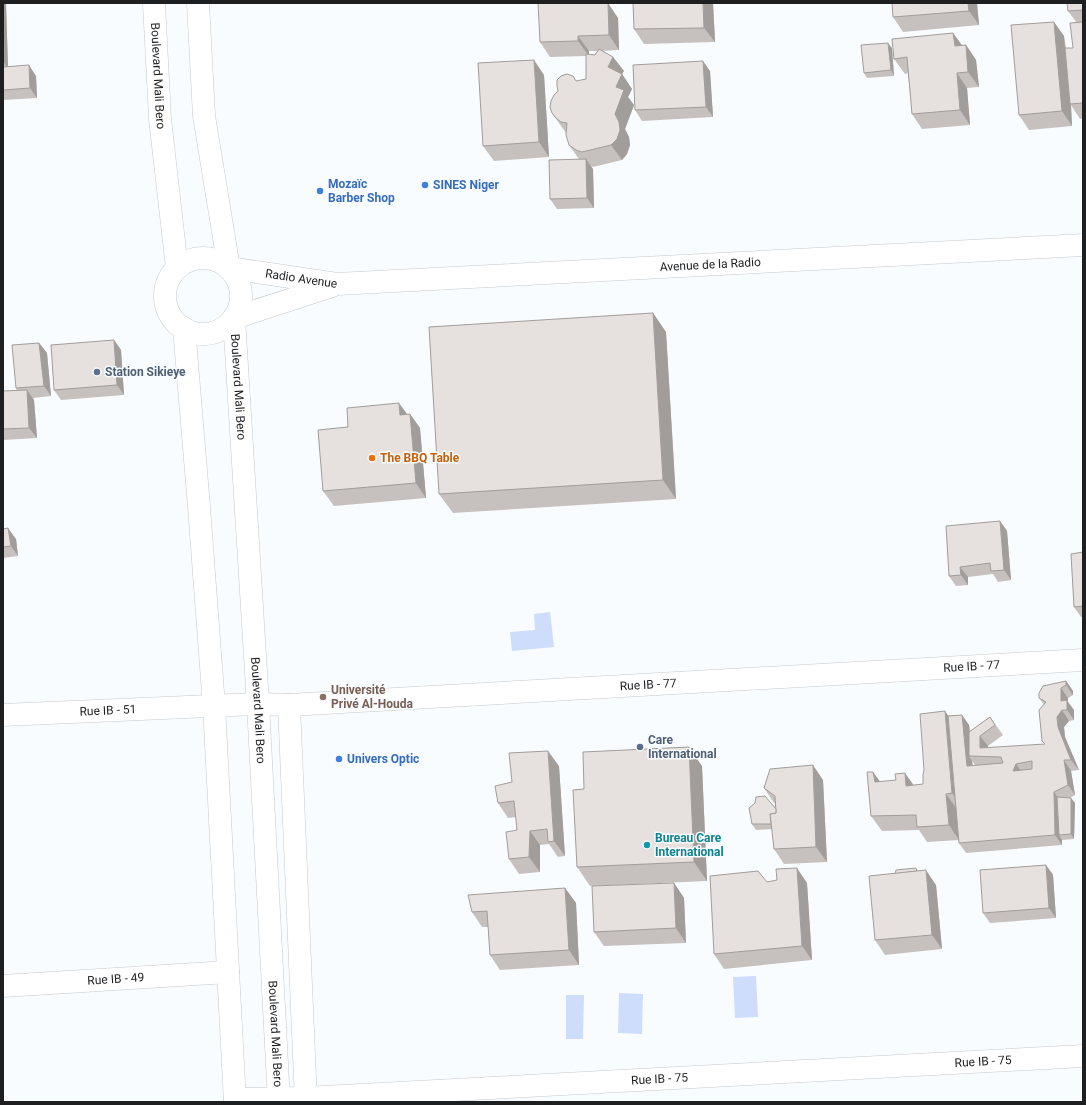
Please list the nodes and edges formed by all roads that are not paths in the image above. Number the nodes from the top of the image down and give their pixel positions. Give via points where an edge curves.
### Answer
1 (154, 3) edge
2 (198, 3) edge
3 (1083, 245) edge
4 (177, 268) junction
5 (229, 268) junction
6 (337, 284) junction
7 (234, 318) junction
8 (184, 328) junction
9 (1083, 660) edge
10 (258, 704) junction
11 (289, 705) junction
12 (214, 706) junction
13 (3, 715) edge
14 (228, 972) junction
15 (3, 986) edge
16 (1083, 1056) edge
17 (235, 1100) edge
18 (279, 1100) edge
19 (306, 1100) edge

1 - 4 street, Boulevard Mali Bero via 160,119
2 - 5 street via 204,116
3 - 6 street, Avenue de la Radio
4 - 5 street via 197,258 208,258
4 - 8 street via 169,280 165,293 170,313
5 - 6 street, Radio Avenue
5 - 7 street via 238,279 241,292 240,306
6 - 7 street, Radio Avenue
7 - 8 street via 224,328 211,333 197,333
7 - 10 street, Boulevard Mali Bero
8 - 12 street
9 - 11 street, Rue IB - 77
10 - 11 street, Rue IB - 77
10 - 12 street, Rue IB - 77
10 - 18 street, Boulevard Mali Bero
11 - 19 street
12 - 13 street, Rue IB - 51
12 - 14 street
14 - 15 street, Rue IB - 49
14 - 17 street
16 - 19 street, Rue IB - 75
17 - 18 street, Rue IB - 75
18 - 19 street, Rue IB - 75

